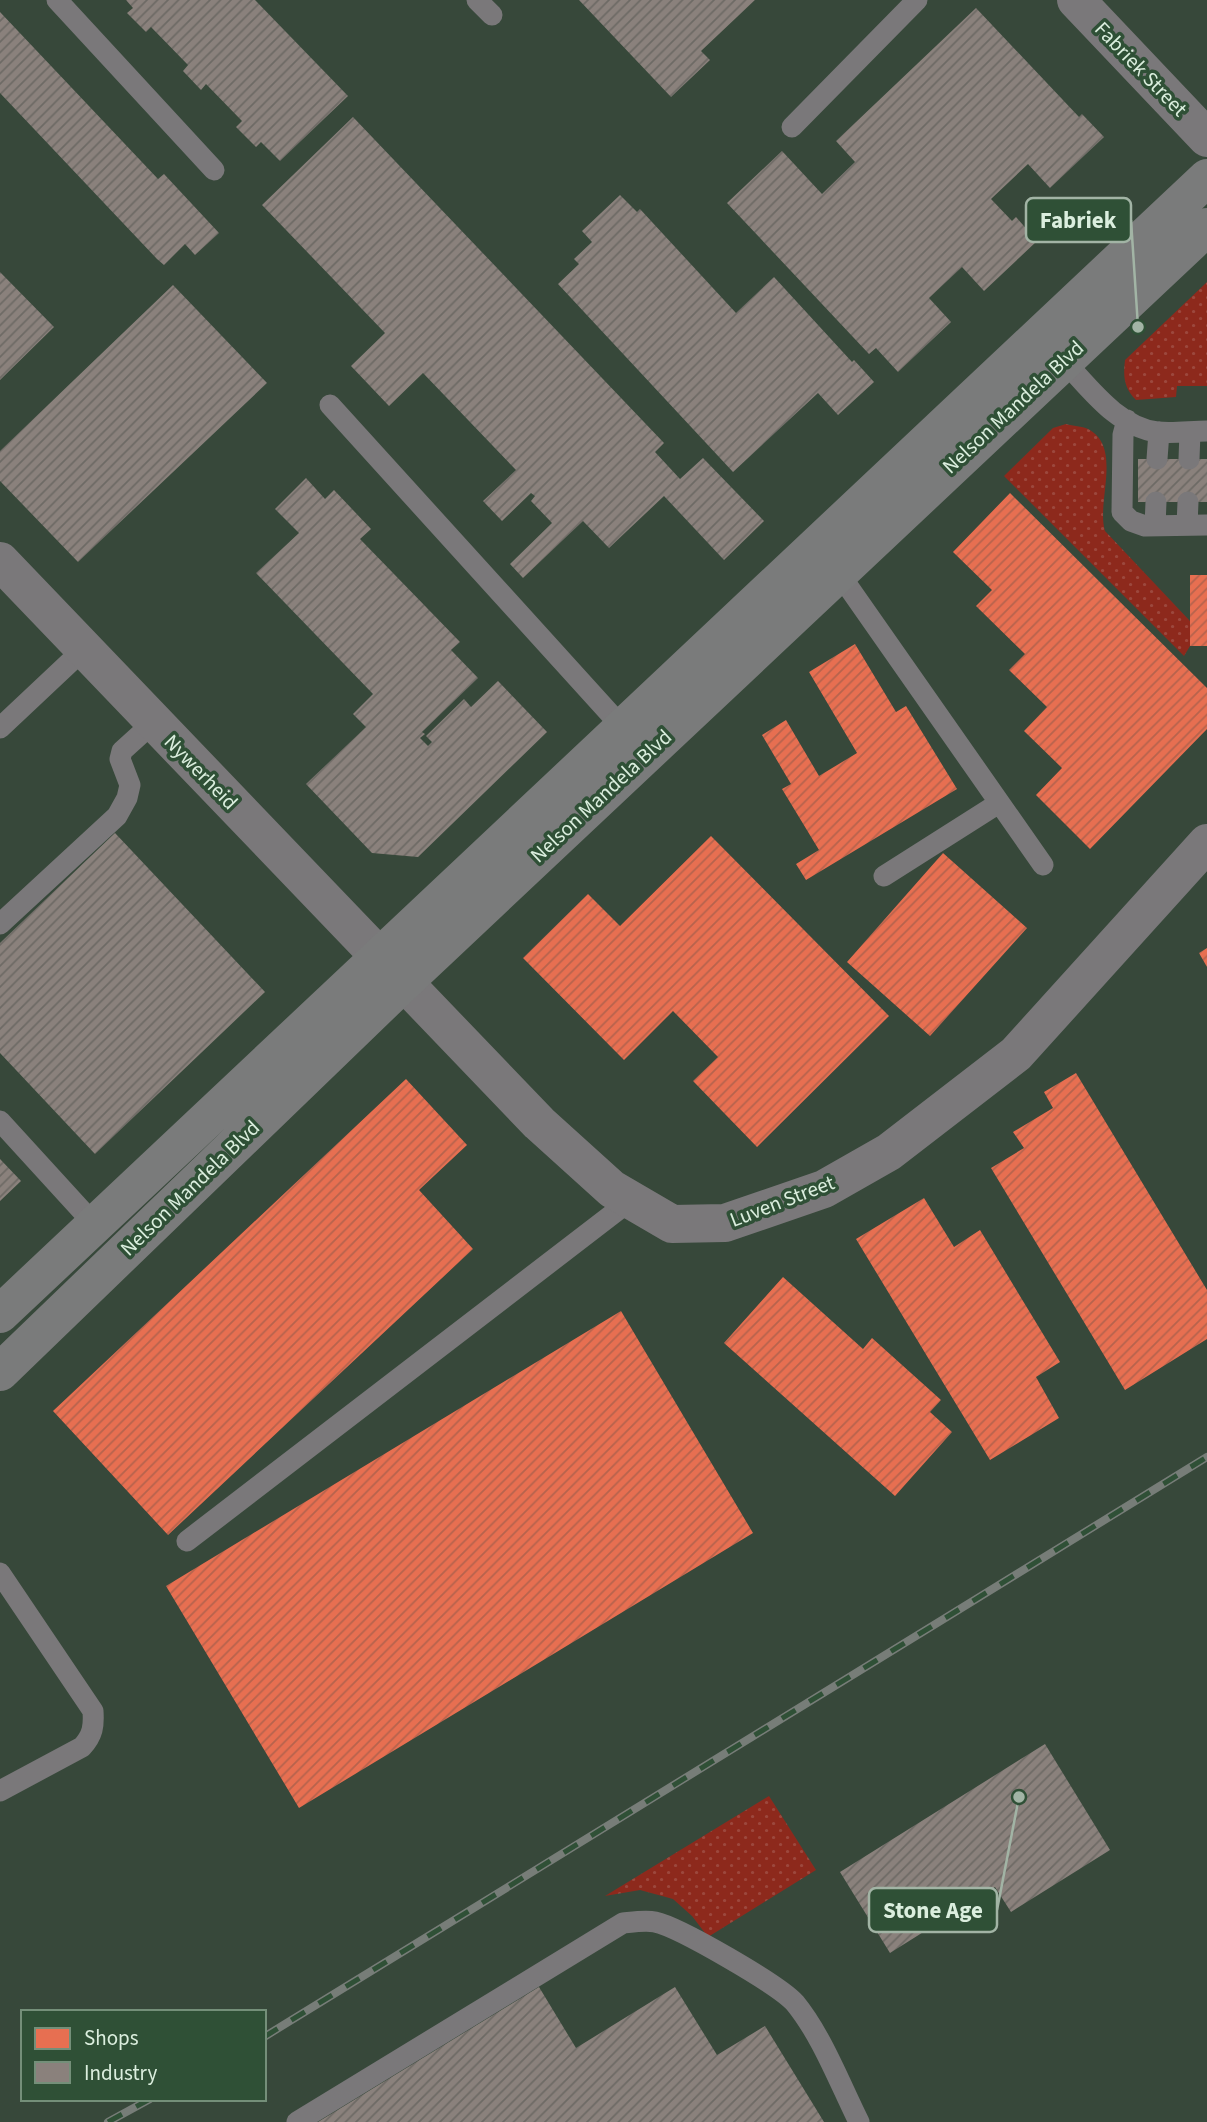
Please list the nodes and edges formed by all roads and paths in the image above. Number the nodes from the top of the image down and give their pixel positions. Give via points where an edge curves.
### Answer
1 (58, 0) edge
2 (477, 0) edge
3 (917, 0) edge
4 (1076, 0) edge
5 (492, 15) dead end
6 (792, 127) dead end
7 (1207, 138) edge
8 (214, 170) dead end
9 (1207, 178) edge
10 (1207, 227) edge
11 (1063, 360) junction
12 (330, 405) dead end
13 (1127, 420) junction
14 (1198, 431) edge
15 (1159, 432) junction
16 (1157, 459) dead end
17 (1189, 459) dead end
18 (1156, 502) dead end
19 (1188, 502) dead end
20 (1197, 525) edge
21 (1155, 526) junction
22 (0, 561) edge
23 (838, 572) junction
24 (84, 649) junction
25 (154, 722) junction
26 (0, 728) edge
27 (623, 728) junction
28 (999, 803) junction
29 (1207, 843) edge
30 (1043, 865) dead end
31 (884, 876) dead end
32 (0, 924) edge
33 (391, 970) junction
34 (0, 1122) edge
35 (631, 1200) junction
36 (95, 1225) junction
37 (0, 1314) edge
38 (0, 1372) edge
39 (187, 1541) dead end
40 (0, 1573) edge
41 (0, 1791) edge
42 (296, 2122) edge
43 (859, 2122) edge

1 - 8 lane
2 - 5 lane
3 - 6 lane
4 - 7 street, Fabriek Street
9 - 27 street, Nelson Mandela Blvd
10 - 11 street, Nelson Mandela Blvd
11 - 13 lane via 1115,414
11 - 23 street, Nelson Mandela Blvd
12 - 27 lane
13 - 15 lane
13 - 21 lane via 1122,512 1131,521
14 - 15 lane
14 - 17 lane
15 - 16 lane
18 - 21 lane
19 - 20 lane
20 - 21 lane
22 - 24 street, Nywerheid
23 - 28 lane
23 - 33 street, Nelson Mandela Blvd
24 - 25 street, Nywerheid
24 - 26 lane
25 - 32 lane via 122,751 120,759 130,785 117,816
25 - 33 street, Nywerheid
27 - 33 street, Nelson Mandela Blvd
28 - 30 lane
28 - 31 lane
29 - 35 street, Luven Street via 1016,1054 889,1152 824,1189 725,1223 672,1224
33 - 35 street, Luven Street via 539,1123 612,1189
33 - 36 street, Nelson Mandela Blvd
33 - 38 street, Nelson Mandela Blvd
34 - 36 lane
35 - 39 lane
36 - 37 street, Nelson Mandela Blvd
40 - 41 lane via 93,1710 94,1722 82,1747
42 - 43 lane via 623,1923 654,1922 769,1983 793,2002 811,2026

